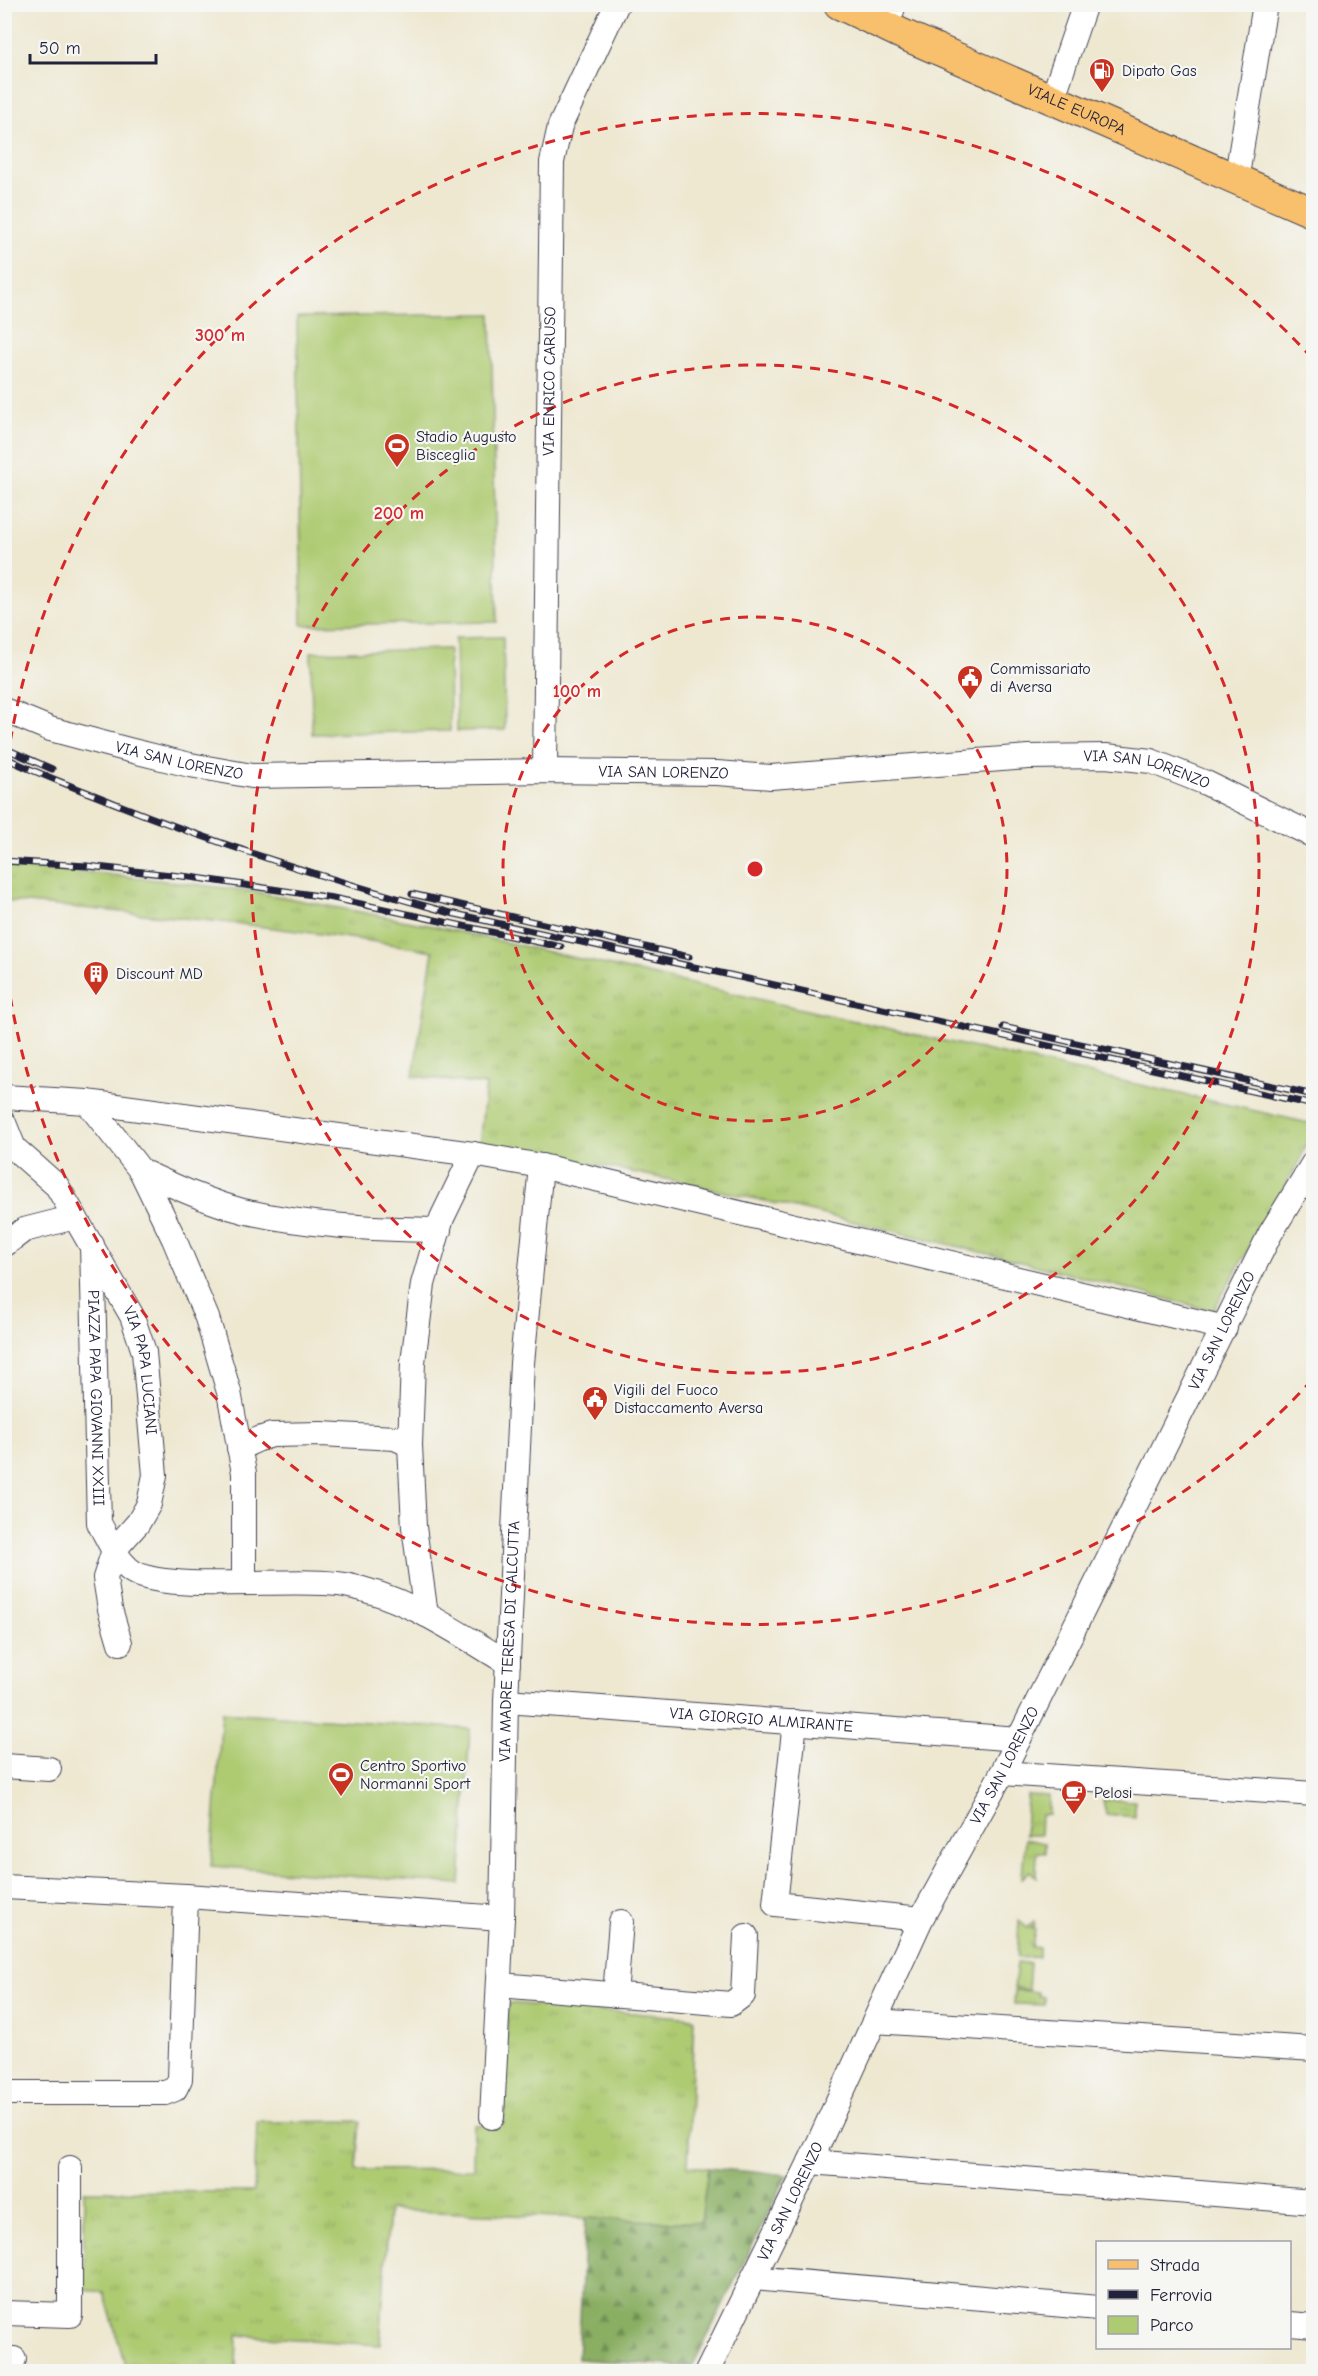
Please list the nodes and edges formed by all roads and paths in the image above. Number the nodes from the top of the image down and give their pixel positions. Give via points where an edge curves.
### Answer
1 (616, 4) edge
2 (839, 4) edge
3 (1085, 4) edge
4 (1265, 4) edge
5 (891, 16) edge
6 (1052, 100) junction
7 (1236, 181) junction
8 (1314, 213) edge
9 (4, 710) edge
10 (545, 771) junction
11 (1314, 836) edge
12 (4, 1097) edge
13 (87, 1102) junction
14 (4, 1123) edge
15 (473, 1154) junction
16 (1314, 1162) edge
17 (541, 1166) junction
18 (141, 1171) junction
19 (75, 1216) junction
20 (439, 1230) junction
21 (4, 1245) edge
22 (92, 1245) junction
23 (1225, 1328) junction
24 (410, 1445) junction
25 (239, 1448) junction
26 (114, 1550) junction
27 (244, 1582) junction
28 (426, 1615) junction
29 (120, 1643) dead end
30 (508, 1663) junction
31 (506, 1701) junction
32 (795, 1722) junction
33 (1019, 1739) junction
34 (4, 1766) edge
35 (49, 1769) dead end
36 (1002, 1773) junction
37 (1314, 1794) edge
38 (4, 1887) edge
39 (186, 1896) junction
40 (502, 1918) junction
41 (921, 1919) junction
42 (621, 1922) dead end
43 (746, 1936) dead end
44 (499, 1985) junction
45 (615, 1995) junction
46 (874, 2021) junction
47 (1314, 2049) edge
48 (4, 2093) edge
49 (492, 2117) dead end
50 (810, 2162) junction
51 (70, 2168) dead end
52 (1314, 2202) edge
53 (753, 2278) junction
54 (1096, 2308) edge
55 (4, 2313) edge
56 (1291, 2324) edge
57 (1314, 2326) edge
58 (707, 2372) edge

1 - 10 street, VIA ENRICO CARUSO via 560,126 552,162
2 - 5 main road, VIALE EUROPA
3 - 6 street
4 - 7 street
5 - 6 main road, VIALE EUROPA
6 - 7 main road, VIALE EUROPA
7 - 8 main road, VIALE EUROPA
9 - 10 street, VIA SAN LORENZO via 50,729 190,765 252,776
10 - 11 street, VIA SAN LORENZO via 771,777 1028,757 1106,756 1151,761 1206,783
12 - 13 street
13 - 15 street
13 - 18 street
14 - 19 street, VIA PAPA LUCIANI via 15,1148 57,1186
15 - 17 street
15 - 20 street
16 - 23 street, VIA SAN LORENZO via 1270,1234
17 - 23 street
17 - 30 street, VIA MADRE TERESA DI CALCUTTA via 522,1363
18 - 20 street via 184,1191 242,1210 306,1223
18 - 25 street via 207,1317 229,1392
19 - 21 street via 24,1230
19 - 22 street, VIA PAPA LUCIANI
20 - 24 street via 423,1284 413,1362
22 - 26 street, PIAZZA PAPA GIOVANNI XXIII via 99,1524
22 - 26 street, VIA PAPA LUCIANI via 132,1316 144,1353 155,1475 149,1504
23 - 33 street, VIA SAN LORENZO
24 - 25 street via 395,1438 300,1434 272,1435
24 - 28 street via 414,1527
25 - 27 street via 244,1473
26 - 27 street, PIAZZA PAPA GIOVANNI XXIII via 130,1570 150,1579
26 - 29 street, VIA PAPA LUCIANI via 105,1578
27 - 28 street, PIAZZA PAPA GIOVANNI XXIII via 344,1585 403,1602
28 - 30 street, PIAZZA PAPA GIOVANNI XXIII
30 - 31 street, VIA MADRE TERESA DI CALCUTTA
31 - 32 street, VIA GIORGIO ALMIRANTE
31 - 40 street, VIA MADRE TERESA DI CALCUTTA
32 - 33 street, VIA GIORGIO ALMIRANTE
32 - 41 street via 775,1904
33 - 36 street, VIA SAN LORENZO
34 - 35 street
36 - 37 street
36 - 41 street, VIA SAN LORENZO
38 - 39 street
39 - 40 street
39 - 48 street via 180,2079 175,2089 165,2093
40 - 44 street, VIA MADRE TERESA DI CALCUTTA
41 - 46 street, VIA SAN LORENZO
42 - 45 street
43 - 45 street via 743,1995 731,2004
44 - 45 street
44 - 49 street, VIA MADRE TERESA DI CALCUTTA
46 - 47 street
46 - 50 street, VIA SAN LORENZO
50 - 52 street
50 - 53 street, VIA SAN LORENZO
51 - 55 street via 70,2315
53 - 54 street
53 - 58 street, VIA SAN LORENZO
56 - 57 street

